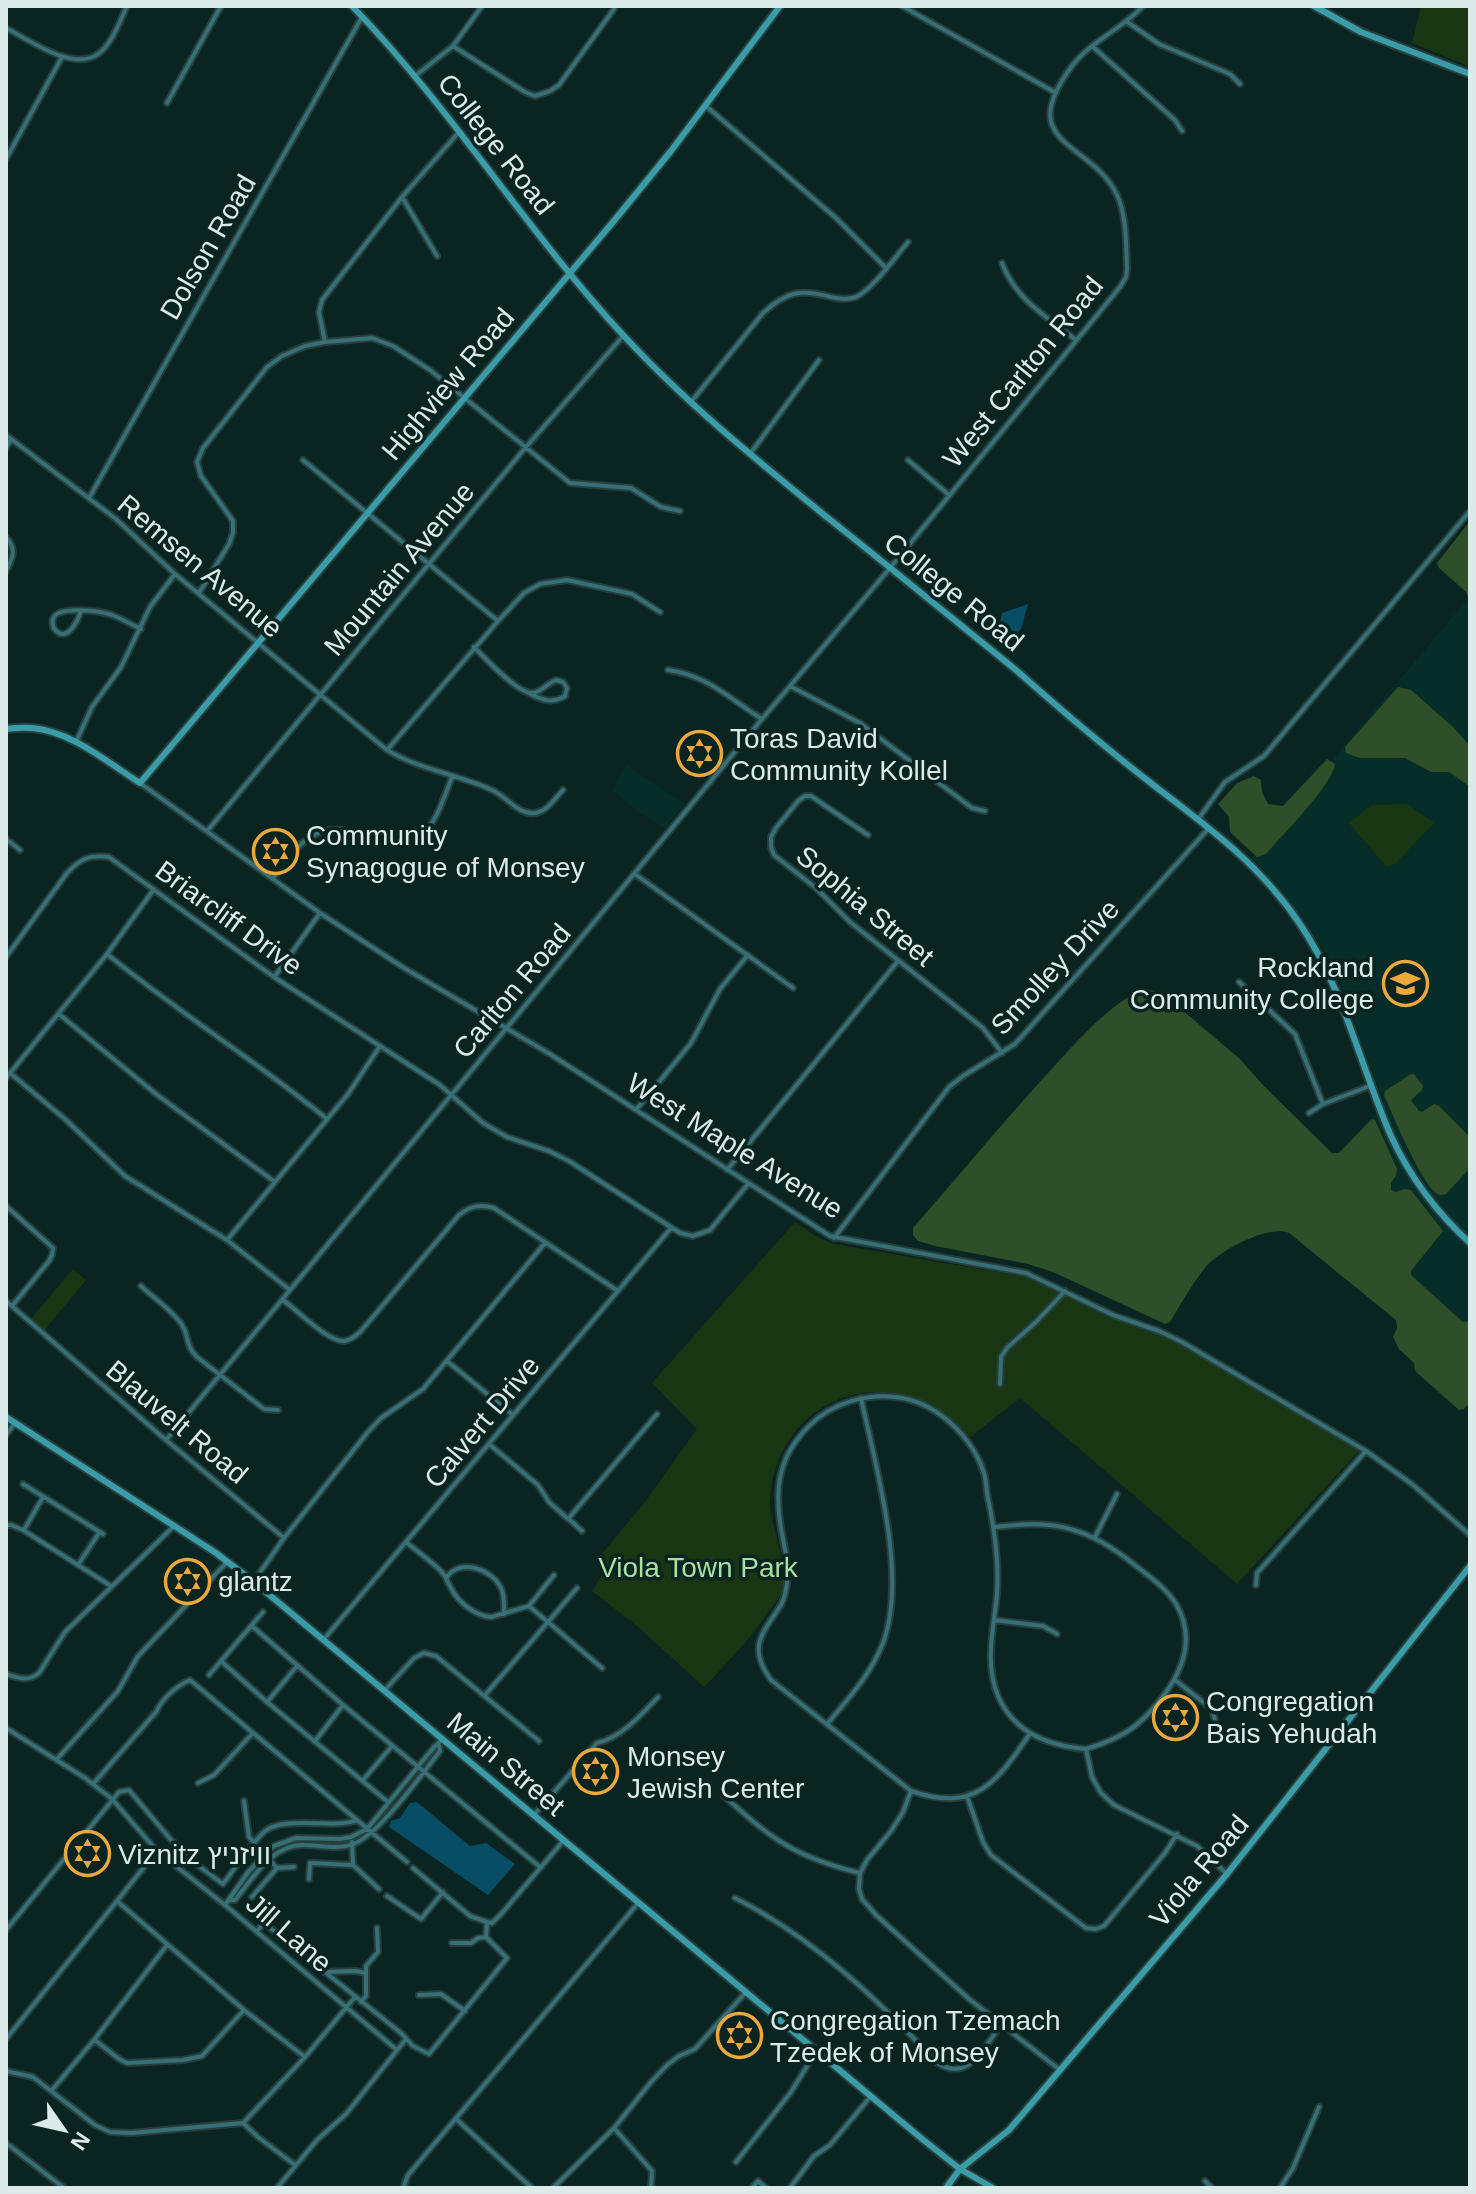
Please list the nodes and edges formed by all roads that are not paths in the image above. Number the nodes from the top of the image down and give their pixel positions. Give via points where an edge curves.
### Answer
1 (127, 6) edge
2 (221, 6) edge
3 (352, 6) edge
4 (482, 6) edge
5 (614, 6) edge
6 (780, 6) edge
7 (902, 6) edge
8 (1143, 6) edge
9 (1314, 6) edge
10 (362, 16) junction
11 (1126, 21) junction
12 (6, 28) edge
13 (453, 46) junction
14 (1092, 46) junction
15 (62, 57) junction
16 (1470, 74) edge
17 (415, 76) junction
18 (1240, 84) dead end
19 (1056, 93) junction
20 (167, 103) dead end
21 (706, 106) junction
22 (1182, 131) dead end
23 (459, 132) junction
24 (6, 159) edge
25 (402, 197) junction
26 (908, 242) dead end
27 (437, 256) dead end
28 (1002, 263) dead end
29 (886, 267) junction
30 (569, 274) junction
31 (623, 335) junction
32 (1076, 340) junction
33 (325, 342) junction
34 (819, 360) dead end
35 (463, 398) junction
36 (691, 402) junction
37 (6, 435) edge
38 (11, 439) junction
39 (526, 447) junction
40 (6, 448) edge
41 (750, 454) junction
42 (303, 460) dead end
43 (908, 460) dead end
44 (948, 494) junction
45 (89, 498) junction
46 (680, 511) dead end
47 (1470, 511) edge
48 (368, 514) junction
49 (6, 537) edge
50 (429, 565) junction
51 (890, 568) junction
52 (6, 571) edge
53 (175, 574) junction
54 (199, 593) junction
55 (81, 611) junction
56 (660, 612) dead end
57 (498, 621) junction
58 (141, 629) junction
59 (258, 642) junction
60 (474, 647) junction
61 (668, 670) dead end
62 (790, 686) junction
63 (529, 693) junction
64 (320, 694) junction
65 (762, 719) junction
66 (6, 729) edge
67 (76, 742) junction
68 (387, 750) junction
69 (452, 777) junction
70 (140, 783) junction
71 (563, 790) dead end
72 (985, 811) dead end
73 (1199, 818) junction
74 (1209, 827) junction
75 (208, 830) junction
76 (868, 835) dead end
77 (6, 839) edge
78 (20, 850) dead end
79 (635, 874) junction
80 (273, 878) junction
81 (154, 889) junction
82 (320, 913) junction
83 (107, 954) junction
84 (747, 956) junction
85 (6, 957) edge
86 (898, 961) junction
87 (274, 977) junction
88 (1239, 982) dead end
89 (793, 988) dead end
90 (59, 1014) junction
91 (507, 1029) junction
92 (380, 1046) junction
93 (1002, 1053) junction
94 (8, 1075) edge
95 (1372, 1085) junction
96 (452, 1095) junction
97 (1323, 1104) junction
98 (636, 1110) junction
99 (1309, 1113) dead end
100 (327, 1119) junction
101 (727, 1170) junction
102 (275, 1182) junction
103 (749, 1184) junction
104 (6, 1206) edge
105 (671, 1228) junction
106 (834, 1238) junction
107 (227, 1240) junction
108 (545, 1243) junction
109 (1470, 1243) edge
110 (141, 1286) dead end
111 (290, 1290) junction
112 (618, 1291) junction
113 (1065, 1291) junction
114 (283, 1299) junction
115 (6, 1301) edge
116 (12, 1306) junction
117 (447, 1361) junction
118 (219, 1374) junction
119 (1000, 1384) dead end
120 (861, 1398) junction
121 (278, 1410) dead end
122 (657, 1414) dead end
123 (513, 1415) junction
124 (6, 1417) edge
125 (14, 1424) junction
126 (6, 1435) edge
127 (166, 1440) junction
128 (489, 1444) junction
129 (1366, 1451) junction
130 (23, 1484) dead end
131 (1117, 1494) dead end
132 (43, 1497) junction
133 (568, 1519) junction
134 (6, 1525) edge
135 (173, 1527) junction
136 (995, 1527) junction
137 (23, 1530) junction
138 (582, 1531) dead end
139 (1470, 1535) edge
140 (1095, 1537) junction
141 (284, 1538) junction
142 (406, 1542) junction
143 (227, 1562) junction
144 (78, 1565) junction
145 (1470, 1566) edge
146 (554, 1575) dead end
147 (447, 1577) junction
148 (254, 1582) junction
149 (1256, 1585) dead end
150 (111, 1586) junction
151 (577, 1588) dead end
152 (529, 1606) junction
153 (263, 1612) dead end
154 (504, 1614) junction
155 (994, 1620) junction
156 (548, 1622) junction
157 (252, 1626) junction
158 (1057, 1634) dead end
159 (323, 1641) junction
160 (222, 1662) junction
161 (297, 1666) junction
162 (602, 1668) dead end
163 (6, 1674) edge
164 (209, 1675) dead end
165 (1175, 1680) junction
166 (384, 1691) junction
167 (484, 1696) junction
168 (658, 1697) dead end
169 (267, 1702) junction
170 (343, 1705) junction
171 (827, 1724) junction
172 (1216, 1724) dead end
173 (6, 1728) edge
174 (252, 1734) junction
175 (1029, 1735) junction
176 (315, 1741) junction
177 (539, 1741) dead end
178 (441, 1743) junction
179 (392, 1746) junction
180 (1086, 1749) junction
181 (56, 1760) junction
182 (419, 1767) junction
183 (425, 1771) junction
184 (363, 1780) junction
185 (198, 1783) dead end
186 (93, 1784) junction
187 (911, 1791) junction
188 (724, 1796) dead end
189 (967, 1796) junction
190 (112, 1799) junction
191 (244, 1801) dead end
192 (389, 1802) junction
193 (395, 1807) junction
194 (533, 1816) junction
195 (357, 1820) junction
196 (367, 1829) junction
197 (373, 1834) junction
198 (1177, 1834) junction
199 (351, 1837) junction
200 (564, 1840) junction
201 (254, 1842) junction
202 (352, 1845) junction
203 (157, 1851) junction
204 (264, 1854) junction
205 (269, 1860) junction
206 (407, 1862) dead end
207 (353, 1865) junction
208 (294, 1867) dead end
209 (540, 1867) junction
210 (277, 1868) junction
211 (413, 1868) dead end
212 (860, 1873) junction
213 (1227, 1874) junction
214 (309, 1879) dead end
215 (379, 1889) dead end
216 (443, 1892) junction
217 (387, 1896) dead end
218 (252, 1897) dead end
219 (735, 1898) dead end
220 (117, 1901) junction
221 (227, 1902) junction
222 (639, 1902) junction
223 (489, 1922) junction
224 (377, 1928) dead end
225 (6, 1930) edge
226 (256, 1932) junction
227 (486, 1937) junction
228 (452, 1943) dead end
229 (167, 1945) junction
230 (324, 1972) junction
231 (366, 1973) junction
232 (746, 1992) junction
233 (419, 1995) dead end
234 (355, 1997) junction
235 (361, 2002) junction
236 (346, 2008) junction
237 (244, 2010) junction
238 (465, 2011) junction
239 (1001, 2025) junction
240 (6, 2039) edge
241 (406, 2039) junction
242 (94, 2040) junction
243 (397, 2050) junction
244 (817, 2050) junction
245 (305, 2057) junction
246 (1060, 2070) junction
247 (6, 2071) edge
248 (52, 2090) junction
249 (871, 2096) junction
250 (1319, 2107) dead end
251 (456, 2119) junction
252 (243, 2123) junction
253 (614, 2128) junction
254 (6, 2143) edge
255 (736, 2162) dead end
256 (295, 2165) junction
257 (960, 2169) junction
258 (1205, 2181) dead end
259 (64, 2188) edge
260 (277, 2188) edge
261 (403, 2188) edge
262 (532, 2188) edge
263 (553, 2188) edge
264 (651, 2188) edge
265 (752, 2188) edge
266 (766, 2188) edge
267 (790, 2188) edge
268 (946, 2188) edge
269 (993, 2188) edge
270 (1212, 2188) edge
271 (1280, 2188) edge

1 - 15 street via 98,54 86,60
2 - 20 street
3 - 10 street, College Road
4 - 13 street
5 - 13 street via 559,85 536,95
6 - 21 street, Highview Road
7 - 19 street
8 - 11 street
9 - 16 street via 1361,32
10 - 17 street, College Road
10 - 45 street, Dolson Road
11 - 14 street
11 - 18 street via 1159,44 1230,74
12 - 15 street
13 - 17 street
14 - 19 street
14 - 22 street
15 - 24 street
17 - 23 street, College Road
19 - 32 street, West Carlton Road via 1051,124 1063,143 1092,165 1118,196 1126,248 1126,277
21 - 29 street
21 - 30 street, Highview Road
23 - 25 street
23 - 30 street, College Road
25 - 27 street
25 - 33 street via 322,300
26 - 29 street
28 - 32 street via 1019,295
29 - 36 street via 859,296 843,300 803,292 776,301
30 - 31 street, College Road
30 - 35 street, Highview Road
31 - 36 street, College Road
31 - 39 street, Mountain Avenue
32 - 44 street, West Carlton Road
33 - 35 street via 372,338 393,346
33 - 54 street via 305,346 267,367 203,448 197,462 201,476 233,521 233,533
34 - 41 street
35 - 39 street
35 - 48 street, Highview Road
36 - 41 street, College Road
37 - 38 street, Remsen Avenue
38 - 40 street
38 - 45 street, Remsen Avenue
39 - 46 street via 570,483 631,488 661,507
39 - 50 street, Mountain Avenue
41 - 51 street, College Road
42 - 48 street
43 - 44 street
44 - 51 street, West Carlton Road
45 - 53 street, Remsen Avenue
47 - 73 street via 1264,756 1225,782
48 - 50 street
48 - 59 street, Highview Road
49 - 52 street via 14,551
50 - 57 street
50 - 64 street, Mountain Avenue
51 - 62 street, Carlton Road
51 - 73 street, College Road
53 - 54 street, Remsen Avenue
53 - 58 street
54 - 59 street, Remsen Avenue
55 - 55 street via 59,612 54,628 70,631
55 - 58 street via 114,616
56 - 57 street via 632,594 567,580 524,593
57 - 60 street
58 - 67 street
59 - 64 street, Remsen Avenue
59 - 70 street, Highview Road
60 - 63 street
60 - 68 street
61 - 65 street via 696,676
62 - 65 street, Carlton Road
62 - 72 street via 860,723 972,808
63 - 63 street via 556,680 567,688 559,700
64 - 68 street, Remsen Avenue
64 - 75 street, Mountain Avenue
65 - 79 street, Carlton Road
66 - 67 street, West Maple Avenue via 30,727
67 - 70 street, West Maple Avenue
68 - 69 street, Remsen Avenue
69 - 71 street, Remsen Avenue via 495,791 530,813 548,807
69 - 80 street via 438,814 416,838 391,843 351,830 319,832 306,839
70 - 75 street, West Maple Avenue
73 - 74 street, College Road
74 - 93 street, Smolley Drive
74 - 95 street, College Road via 1264,878 1311,940 1337,991
75 - 80 street, West Maple Avenue
76 - 86 street, Sophia Street via 805,796 776,828 771,847 780,862
77 - 78 street
79 - 84 street
79 - 91 street, Carlton Road
80 - 82 street, West Maple Avenue
81 - 83 street
81 - 85 street, Briarcliff Drive via 109,857 87,857 67,873
81 - 87 street, Briarcliff Drive
82 - 87 street
82 - 91 street, West Maple Avenue
83 - 90 street
83 - 100 street
84 - 89 street
84 - 98 street via 720,989 691,1043
86 - 93 street, Sophia Street via 983,1028
86 - 101 street
87 - 92 street, Briarcliff Drive
88 - 97 street via 1295,1034
90 - 94 street
90 - 102 street
91 - 96 street, Carlton Road
91 - 98 street, West Maple Avenue
92 - 96 street, Briarcliff Drive
92 - 100 street
93 - 106 street, Smolley Drive via 949,1087
94 - 107 street via 125,1176
95 - 97 street
95 - 109 street, College Road via 1412,1175
96 - 105 street, Briarcliff Drive via 483,1123 569,1161
96 - 111 street, Carlton Road
97 - 99 street
98 - 101 street, West Maple Avenue
100 - 102 street
101 - 103 street, West Maple Avenue
102 - 107 street
103 - 105 street via 704,1233 688,1236
103 - 106 street, West Maple Avenue
104 - 116 street via 53,1248 49,1261
105 - 112 street, Calvert Drive
106 - 113 street, West Maple Avenue via 1026,1273
107 - 111 street
108 - 112 street
108 - 114 street via 494,1208 467,1209 349,1340 330,1337
108 - 117 street
110 - 118 street via 183,1324 191,1351
111 - 114 street, Carlton Road
112 - 123 street, Calvert Drive
113 - 119 street via 1007,1348 1001,1357
113 - 129 street, West Maple Avenue via 1182,1342
114 - 118 street, Carlton Road
115 - 116 street, Blauvelt Road
116 - 127 street, Blauvelt Road
117 - 123 street
117 - 141 street via 423,1389 367,1433
118 - 121 street via 264,1409
118 - 127 street, Carlton Road
120 - 136 street via 888,1396 923,1404 958,1430 984,1474
120 - 171 street via 893,1568 891,1605 870,1670
120 - 171 street via 813,1421 798,1436 780,1472 777,1493 786,1587 758,1644 759,1659 771,1680
122 - 133 street
123 - 128 street, Calvert Drive
124 - 125 street, Main Street
125 - 126 street
125 - 135 street, Main Street
127 - 141 street, Blauvelt Road
128 - 133 street via 538,1485
128 - 142 street, Calvert Drive
129 - 139 street, West Maple Avenue
129 - 149 street via 1257,1573
130 - 132 street
131 - 140 street
132 - 137 street
132 - 144 street via 101,1533
133 - 138 street
134 - 137 street
135 - 143 street, Main Street
135 - 150 street
136 - 140 street via 1060,1526
136 - 155 street
137 - 144 street
140 - 165 street via 1175,1602 1186,1635 1185,1658
141 - 148 street
142 - 147 street
142 - 159 street, Calvert Drive
143 - 148 street, Main Street
143 - 181 street via 138,1656 118,1691
144 - 150 street
145 - 213 street, Viola Road
146 - 152 street
147 - 154 street via 454,1594 478,1614
147 - 154 street via 464,1567 486,1572 502,1589
148 - 159 street, Main Street
150 - 163 street via 65,1632 39,1673 21,1679
151 - 156 street
152 - 154 street
152 - 156 street
153 - 157 street
155 - 158 street via 1043,1626
155 - 175 street via 992,1681 999,1700
156 - 162 street
156 - 167 street
157 - 160 street
157 - 161 street
159 - 166 street, Main Street
160 - 164 street
160 - 169 street
161 - 169 street
161 - 170 street
165 - 172 street via 1212,1709
165 - 180 street via 1137,1726
166 - 167 street via 424,1653 436,1656
166 - 178 street, Main Street
167 - 177 street
168 - 194 street via 612,1739 597,1743
169 - 176 street
170 - 176 street
170 - 179 street
171 - 187 street
173 - 181 street, Jill Lane
174 - 185 street via 214,1775
174 - 186 street via 190,1680 160,1703
174 - 195 street
175 - 180 street
175 - 189 street via 997,1779
176 - 184 street
178 - 182 street
178 - 183 street
178 - 194 street, Main Street
179 - 182 street
179 - 184 street
180 - 198 street via 1101,1793 1114,1805
181 - 186 street, Jill Lane
182 - 183 street
182 - 192 street
183 - 193 street
183 - 209 street
184 - 192 street
186 - 190 street, Jill Lane
187 - 189 street via 942,1798
187 - 212 street via 903,1812
188 - 212 street via 796,1851
189 - 198 street via 991,1855 1086,1928 1104,1926
190 - 201 street via 129,1790 192,1861 223,1884
190 - 203 street, Jill Lane
190 - 225 street
191 - 201 street
192 - 193 street
192 - 196 street
193 - 197 street
194 - 200 street, Main Street
195 - 196 street
195 - 201 street via 285,1824 268,1829
196 - 197 street
196 - 199 street
197 - 202 street
197 - 206 street
198 - 213 street
199 - 202 street
199 - 204 street via 296,1838
200 - 209 street
200 - 222 street, Main Street
201 - 204 street
202 - 205 street via 300,1845
202 - 207 street
203 - 220 street
203 - 221 street, Jill Lane
204 - 205 street
204 - 221 street
205 - 210 street
205 - 221 street via 235,1900
207 - 214 street via 310,1863
207 - 215 street
208 - 210 street
209 - 223 street
210 - 218 street
211 - 216 street
212 - 239 street via 859,1889 867,1907
213 - 246 street, Viola Road
216 - 217 street via 421,1919
216 - 223 street via 470,1916
219 - 239 street via 814,1949 946,2068 964,2068
220 - 229 street
220 - 240 street
221 - 226 street, Jill Lane
222 - 232 street, Main Street
222 - 251 street
223 - 227 street
224 - 231 street via 378,1952
226 - 230 street via 264,1923
226 - 236 street, Jill Lane
227 - 228 street
227 - 238 street via 507,1958
229 - 237 street
229 - 242 street
230 - 231 street
230 - 234 street
231 - 235 street
232 - 244 street, Main Street
232 - 253 street via 695,2049 667,2065
233 - 238 street via 441,1994
234 - 235 street
234 - 236 street
235 - 241 street
236 - 243 street, Jill Lane
236 - 245 street
237 - 242 street via 202,2056 183,2060 127,2063
237 - 245 street
238 - 241 street via 429,2054
239 - 246 street
241 - 243 street
242 - 248 street
243 - 256 street via 346,2114
244 - 249 street, Main Street
244 - 255 street
245 - 252 street
246 - 257 street, Viola Road via 1009,2130
247 - 248 street via 33,2077
248 - 252 street via 110,2132
249 - 257 street, Main Street
249 - 267 street
250 - 271 street
251 - 261 street
251 - 262 street
252 - 256 street
253 - 263 street
253 - 264 street via 652,2171
254 - 259 street
256 - 260 street
257 - 268 street, Viola Road
257 - 269 street, Main Street
258 - 270 street
265 - 266 street via 758,2181

